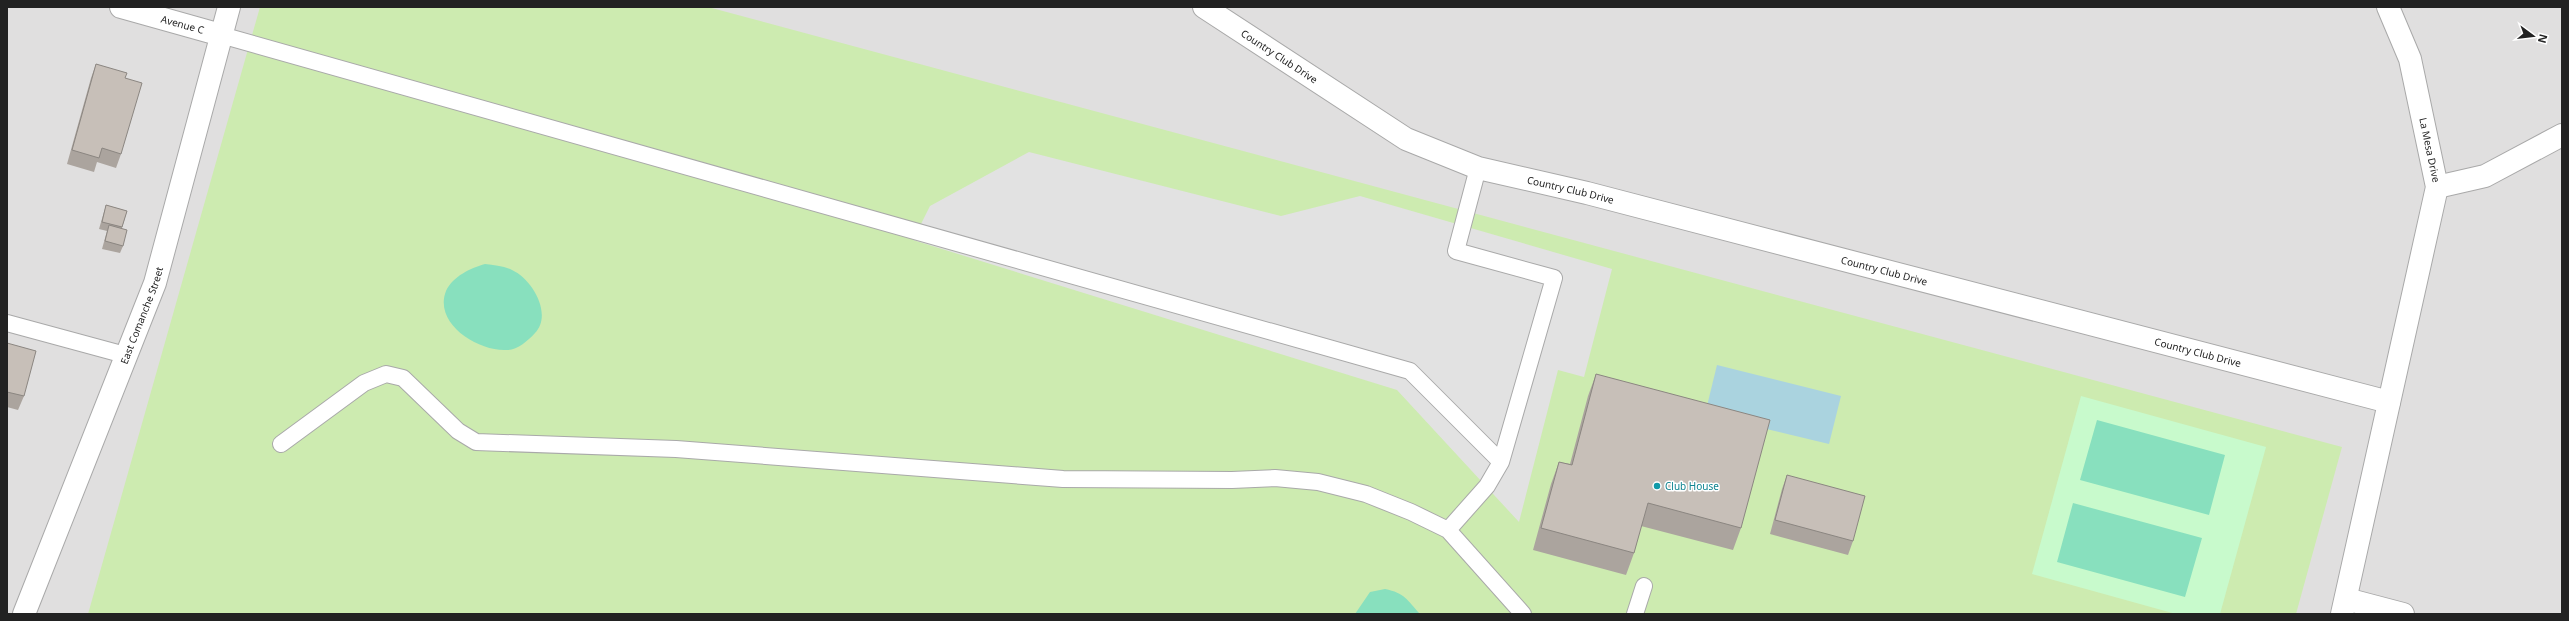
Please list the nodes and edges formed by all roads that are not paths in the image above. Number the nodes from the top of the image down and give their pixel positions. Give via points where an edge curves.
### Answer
1 (121, 7) edge
2 (229, 7) edge
3 (1204, 7) edge
4 (2388, 7) edge
5 (221, 35) junction
6 (2562, 135) edge
7 (1478, 168) junction
8 (2437, 187) junction
9 (7, 323) edge
10 (125, 355) junction
11 (2389, 402) junction
12 (281, 444) dead end
13 (1501, 462) junction
14 (1448, 530) junction
15 (1644, 586) dead end
16 (2344, 606) edge
17 (24, 614) edge
18 (1524, 614) edge
19 (1635, 614) edge
20 (2403, 614) edge

1 - 5 street, Avenue C
2 - 5 street, East Comanche Street
3 - 7 street, Country Club Drive via 1406,139
4 - 8 street, La Mesa Drive via 2410,59
5 - 10 street, East Comanche Street via 155,283
5 - 13 lane via 1410,371
6 - 8 street, La Mesa Drive via 2485,176
7 - 11 street, Country Club Drive via 1587,193
7 - 13 lane via 1456,251 1554,278
8 - 11 street
9 - 10 lane
10 - 17 street, East Comanche Street
11 - 16 street
12 - 14 lane via 364,383 386,374 403,378 458,431 476,442 676,449 1063,479 1275,478 1318,482 1366,494
13 - 14 lane via 1487,486
14 - 18 lane
15 - 19 lane
16 - 20 street

